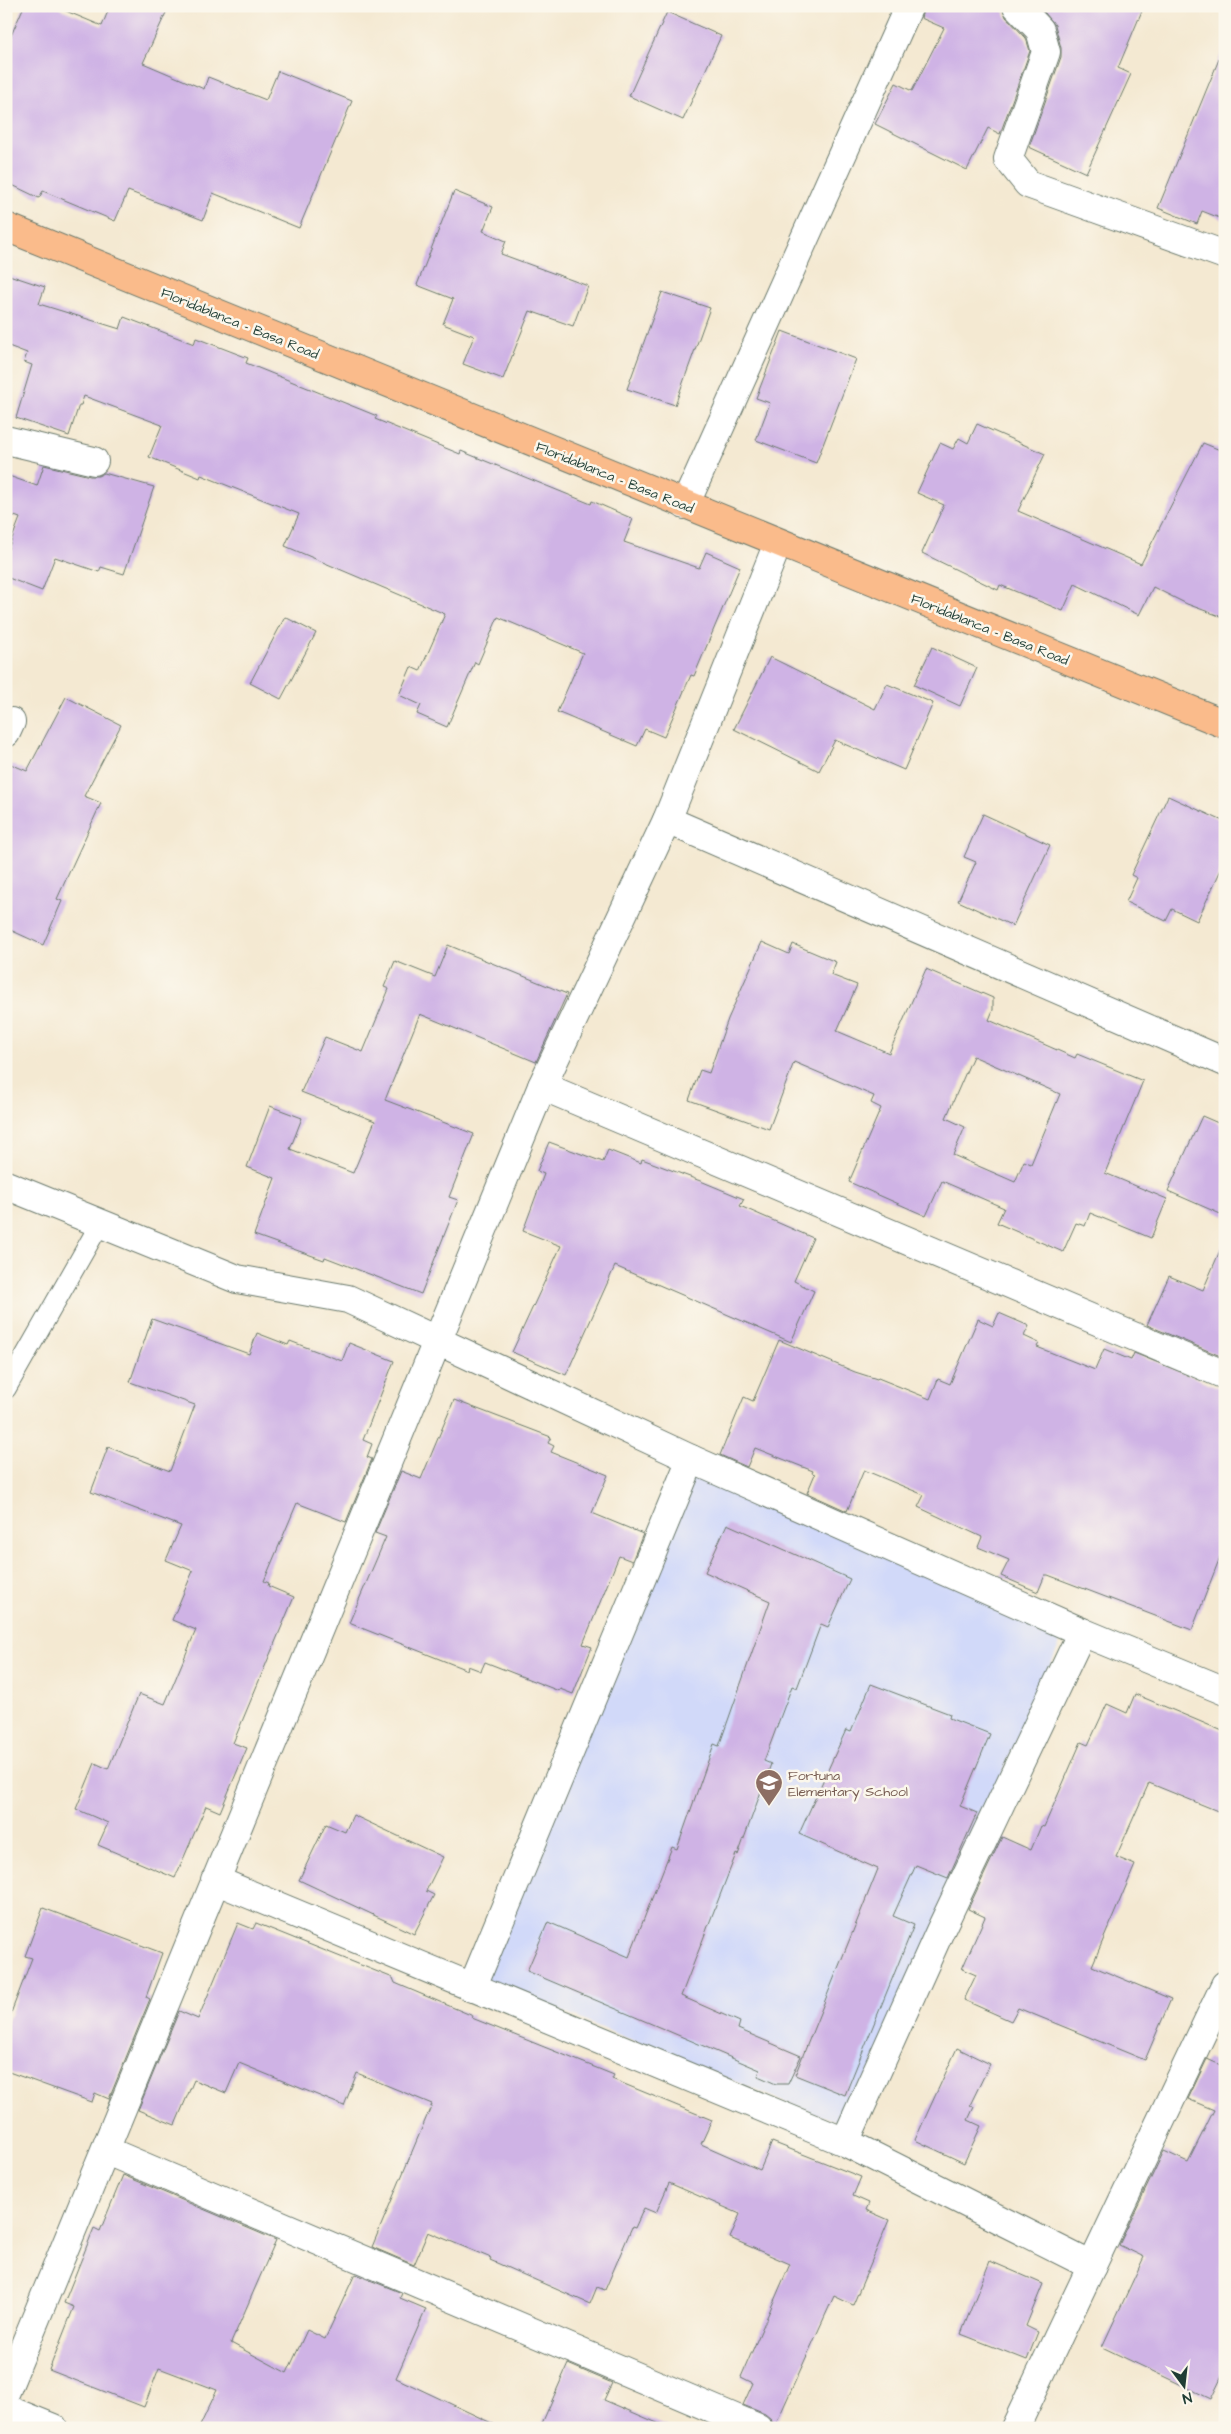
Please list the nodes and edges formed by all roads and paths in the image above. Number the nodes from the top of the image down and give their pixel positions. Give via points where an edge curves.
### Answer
1 (909, 6) edge
2 (1017, 6) edge
3 (1045, 18) edge
4 (6, 227) edge
5 (1225, 255) edge
6 (6, 440) edge
7 (94, 461) dead end
8 (685, 505) junction
9 (778, 543) junction
10 (1225, 724) edge
11 (667, 820) junction
12 (1225, 1062) edge
13 (542, 1086) junction
14 (6, 1185) edge
15 (101, 1222) junction
16 (438, 1342) junction
17 (1225, 1375) edge
18 (6, 1389) edge
19 (691, 1458) junction
20 (1082, 1632) junction
21 (1225, 1691) edge
22 (215, 1880) junction
23 (1225, 1985) edge
24 (472, 1988) junction
25 (846, 2142) junction
26 (106, 2151) junction
27 (1092, 2266) junction
28 (6, 2390) edge
29 (6, 2409) edge
30 (53, 2428) edge
31 (758, 2428) edge
32 (1015, 2428) edge

1 - 8 street
2 - 3 street
3 - 5 street via 1046,52 1008,160 1028,184
4 - 8 main road, Floridablanca - Basa Road
6 - 7 street
8 - 9 main road, Floridablanca - Basa Road
9 - 10 main road, Floridablanca - Basa Road
9 - 11 street
11 - 12 street
11 - 13 street
13 - 16 street
13 - 17 street
14 - 15 street
15 - 16 street via 237,1279 348,1298
15 - 18 lane
16 - 19 street
16 - 22 street
19 - 20 street
19 - 24 street
20 - 21 street
20 - 25 street via 940,1931
22 - 24 street
22 - 26 street
23 - 27 street
24 - 25 street
25 - 27 street
26 - 28 street
26 - 31 street
27 - 32 street
29 - 30 street

